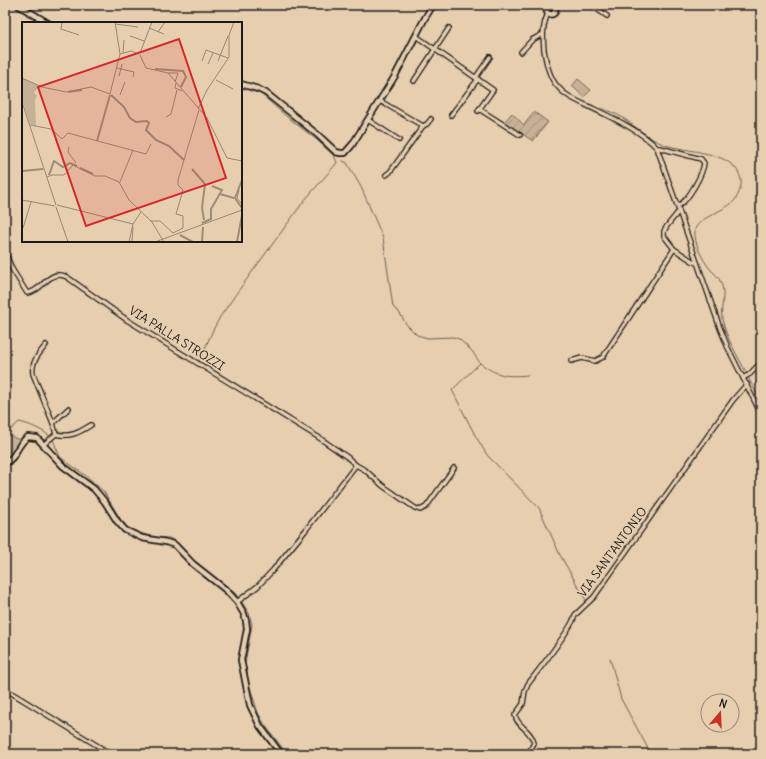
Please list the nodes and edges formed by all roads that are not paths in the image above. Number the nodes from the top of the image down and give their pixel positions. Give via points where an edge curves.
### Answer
1 (18, 5) edge
2 (433, 5) edge
3 (591, 5) edge
4 (604, 5) edge
5 (547, 6) edge
6 (554, 6) edge
7 (600, 11) junction
8 (548, 14) junction
9 (607, 16) dead end
10 (46, 22) edge
11 (448, 28) dead end
12 (543, 34) junction
13 (416, 36) junction
14 (435, 49) junction
15 (521, 52) dead end
16 (490, 57) dead end
17 (477, 78) junction
18 (414, 81) dead end
19 (242, 84) edge
20 (380, 101) junction
21 (452, 115) dead end
22 (431, 119) dead end
23 (368, 120) junction
24 (423, 126) junction
25 (520, 135) dead end
26 (399, 140) dead end
27 (657, 148) junction
28 (386, 175) dead end
29 (678, 206) junction
30 (680, 211) junction
31 (674, 249) junction
32 (5, 252) edge
33 (697, 263) junction
34 (46, 345) dead end
35 (571, 361) dead end
36 (761, 362) edge
37 (746, 376) junction
38 (747, 384) junction
39 (69, 408) dead end
40 (761, 414) edge
41 (53, 423) junction
42 (91, 425) dead end
43 (55, 435) junction
44 (45, 444) junction
45 (5, 463) edge
46 (356, 465) junction
47 (454, 468) dead end
48 (238, 601) junction
49 (5, 689) edge
50 (111, 754) edge
51 (281, 754) edge
52 (528, 754) edge

1 - 10 street
2 - 13 street
3 - 7 street
4 - 7 street
5 - 6 street
5 - 8 street
6 - 8 street via 555,12
7 - 9 street
8 - 12 street
11 - 14 street
12 - 15 street via 535,37
12 - 27 street via 545,57 551,75 563,92 617,120
13 - 14 street
13 - 20 street
14 - 17 street
14 - 18 street
16 - 17 street
17 - 21 street
17 - 25 street via 493,90 479,110
19 - 23 street via 270,96 340,153 348,150
20 - 23 street
20 - 24 street
22 - 24 street
23 - 26 street
24 - 28 street
27 - 29 street
27 - 29 street via 701,159 704,163 694,187
29 - 30 street
30 - 31 street via 664,231 666,240
30 - 33 street
31 - 33 street
31 - 35 street via 603,357 595,361 582,358
32 - 46 street, VIA PALLA STROZZI via 27,293 55,275 67,277 127,320 318,437
33 - 37 street via 720,328
34 - 41 street via 33,368
36 - 37 street
37 - 38 street
38 - 40 street
38 - 52 street, VIA SANT'ANTONIO via 733,400 594,597 575,615 575,619 528,684 523,704 515,715 516,720 532,736 534,743
39 - 41 street
41 - 43 street
42 - 43 street via 68,436
43 - 44 street
44 - 45 street via 37,438 23,439 14,457
44 - 48 street via 63,466 101,496 125,530 142,538 175,545 193,564
46 - 47 street, VIA PALLA STROZZI via 392,493 420,510 426,507
46 - 48 street via 273,570 258,586
48 - 51 street via 246,621 241,660 250,705 260,726
49 - 50 street

